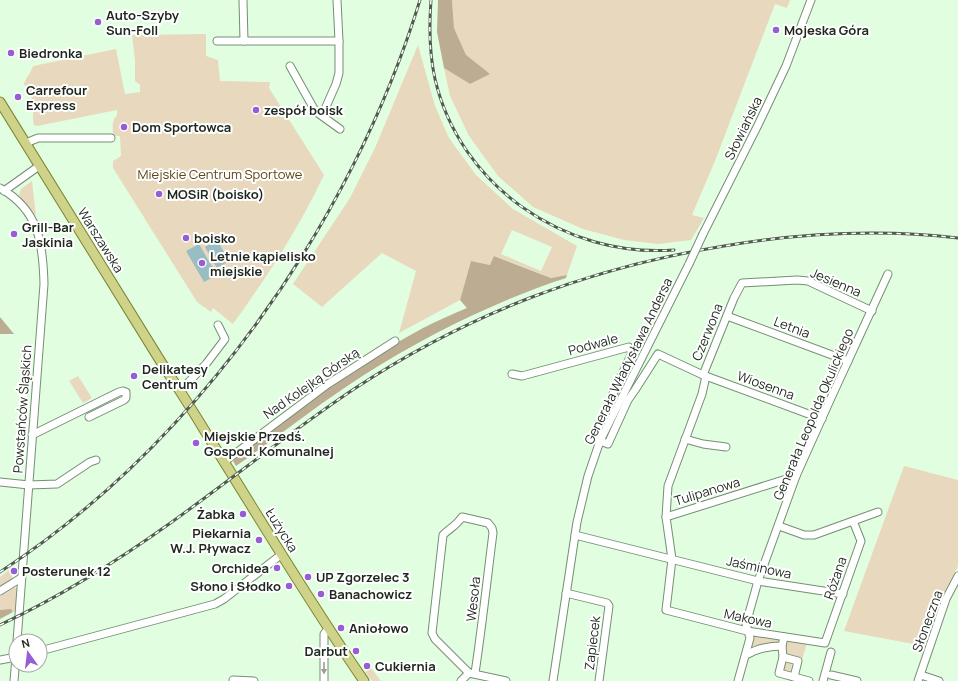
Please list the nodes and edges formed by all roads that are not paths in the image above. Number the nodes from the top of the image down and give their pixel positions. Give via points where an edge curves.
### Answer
1 (243, 0) edge
2 (337, 0) edge
3 (811, 0) edge
4 (217, 41) dead end
5 (244, 41) junction
6 (339, 41) junction
7 (290, 66) dead end
8 (0, 102) edge
9 (316, 111) junction
10 (340, 130) dead end
11 (111, 138) dead end
12 (26, 143) junction
13 (39, 166) junction
14 (2, 190) edge
15 (688, 264) joint
16 (888, 274) dead end
17 (742, 283) joint
18 (872, 310) junction
19 (727, 316) junction
20 (218, 325) dead end
21 (395, 341) dead end
22 (848, 361) junction
23 (512, 374) dead end
24 (704, 375) junction
25 (180, 391) junction
26 (89, 418) dead end
27 (822, 419) junction
28 (32, 435) junction
29 (685, 439) junction
30 (600, 441) junction
31 (726, 447) dead end
32 (96, 460) dead end
33 (224, 462) junction
34 (796, 476) junction
35 (0, 482) edge
36 (29, 485) junction
37 (878, 512) dead end
38 (666, 517) junction
39 (853, 521) junction
40 (779, 526) junction
41 (575, 535) junction
42 (282, 554) junction
43 (672, 559) junction
44 (958, 576) edge
45 (21, 578) junction
46 (758, 581) junction
47 (0, 591) edge
48 (566, 593) junction
49 (843, 594) junction
50 (666, 610) joint
51 (328, 629) junction
52 (747, 631) junction
53 (18, 633) edge
54 (784, 637) junction
55 (825, 643) joint
56 (782, 646) junction
57 (48, 649) edge
58 (831, 652) dead end
59 (746, 655) junction
60 (783, 657) junction
61 (0, 660) edge
62 (0, 663) edge
63 (472, 673) junction
64 (830, 675) dead end
65 (794, 677) junction
66 (919, 678) edge
67 (233, 680) dead end
68 (254, 681) edge
69 (324, 681) edge
70 (364, 681) edge
71 (461, 681) edge
72 (506, 681) edge
73 (553, 681) edge
74 (599, 681) edge
75 (738, 681) edge
76 (809, 681) edge
77 (823, 681) edge
78 (857, 681) edge
79 (939, 681) edge

1 - 5 street
2 - 6 street
3 - 15 street, Słowiańska, bridge via 786,66
4 - 5 street
5 - 6 street
6 - 9 street via 339,73 336,84 325,109
7 - 9 street
8 - 12 main road, Warszawska
9 - 10 street
11 - 12 street via 38,138
12 - 13 main road, Warszawska
13 - 14 street
13 - 25 main road, Warszawska
14 - 28 street, Powstańców Śląskich via 28,213 38,232 43,263 44,284
15 - 30 street, Generała Władysława Andersa
16 - 18 street, Generała Leopolda Okulickiego
17 - 18 street, Jesienna via 808,281
17 - 19 street, Czerwona
18 - 22 street, Generała Leopolda Okulickiego
19 - 22 street, Letnia
19 - 24 street, Czerwona
20 - 25 street via 225,339
21 - 33 street, Nad Kolejką Górską via 328,384
22 - 27 street, Generała Leopolda Okulickiego
23 - 30 street, Podwale via 522,376 629,347 632,353 599,424
24 - 27 street, Wiosenna
24 - 29 street via 702,394
24 - 30 street, Czerwona via 658,354 628,400 608,444
25 - 33 main road, Łużycka
26 - 28 street via 124,400 126,392 119,392
27 - 34 street, Generała Leopolda Okulickiego
28 - 36 street, Powstańców Śląskich
29 - 31 street
29 - 38 street via 668,486
30 - 41 street, Generała Władysława Andersa via 588,476
32 - 36 street via 57,484
33 - 42 main road, Łużycka
34 - 38 street, Tulipanowa
34 - 40 street, Generała Leopolda Okulickiego
35 - 36 street
36 - 45 street, Powstańców Śląskich
37 - 39 street
38 - 43 street, Tulipanowa
39 - 40 street via 814,535 804,535
39 - 49 street, Różana via 861,541
40 - 46 street, Generała Leopolda Okulickiego
41 - 43 street, Jaśminowa
41 - 48 street, Generała Władysława Andersa
42 - 51 main road, Łużycka
42 - 57 street via 215,604
43 - 46 street, Jaśminowa
43 - 50 street, Tulipanowa
44 - 66 street, Słoneczna via 946,599
45 - 47 street
45 - 53 street, Powstańców Śląskich
46 - 49 street, Jaśminowa
46 - 52 street, Generała Leopolda Okulickiego via 746,624
48 - 73 street, Generała Władysława Andersa
48 - 74 street, Zapiecek via 607,603 609,606
49 - 55 street, Różana
50 - 52 street, Makowa
51 -> 69 street via 324,634
51 - 70 main road, Łużycka
52 - 54 street, Makowa
52 - 59 street, Generała Leopolda Okulickiego via 750,638
54 - 55 street, Makowa
54 - 56 street
56 - 59 street via 759,648
56 - 60 street
58 - 77 street
59 - 75 street, Generała Leopolda Okulickiego
60 - 65 street via 779,673
60 - 65 street via 798,661
61 - 62 street
63 - 63 street, Wesoła via 483,620 493,533 488,523 462,517 456,526 443,535 432,630 433,636
63 - 71 street
63 - 72 street
64 - 78 street
65 - 76 street
66 - 79 street, Słoneczna
67 - 68 street

